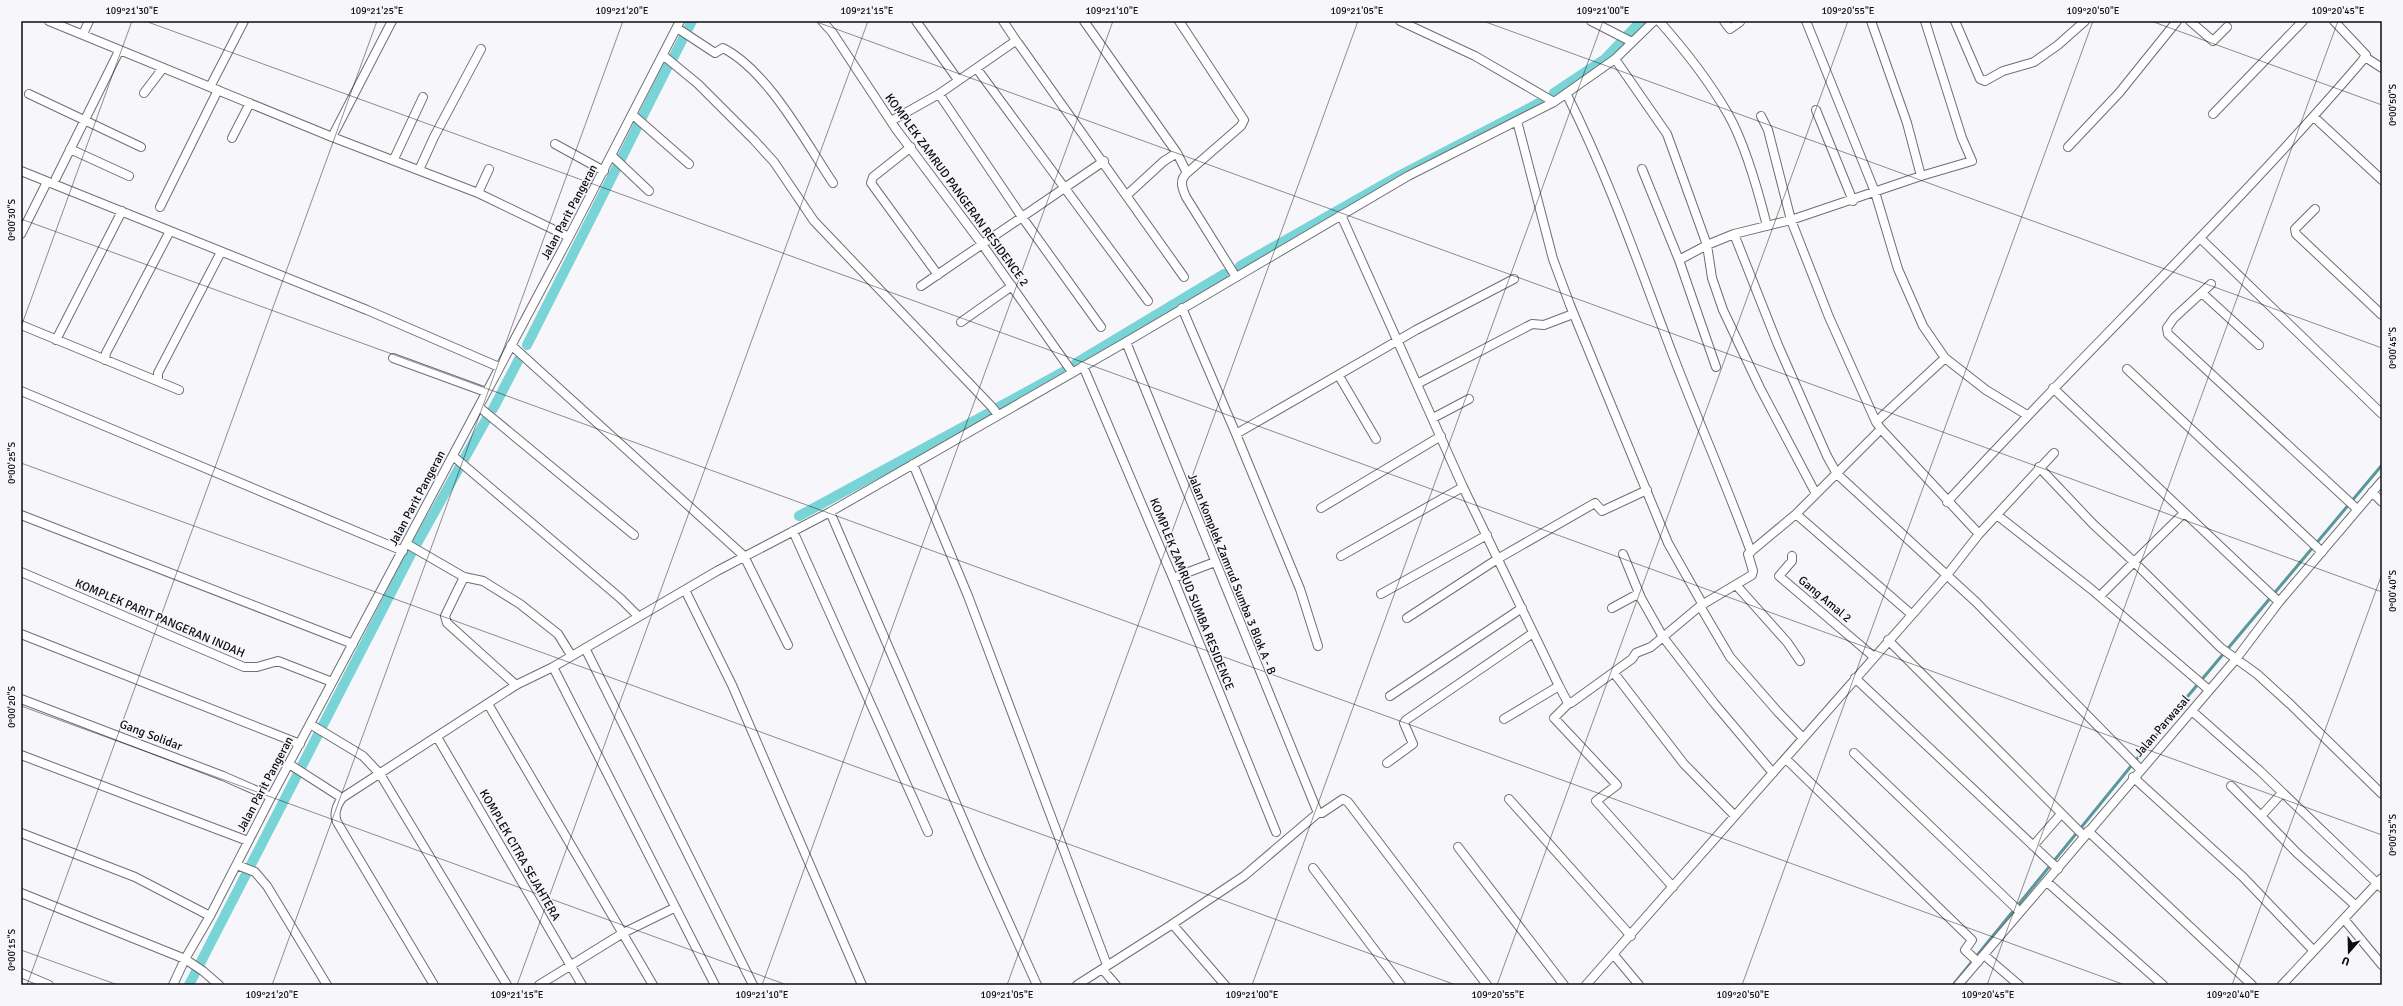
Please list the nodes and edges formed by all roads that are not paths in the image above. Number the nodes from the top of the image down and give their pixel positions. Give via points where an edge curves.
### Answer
1 (49, 21) edge
2 (89, 21) edge
3 (244, 21) edge
4 (392, 21) edge
5 (822, 21) edge
6 (916, 21) edge
7 (1003, 21) edge
8 (1084, 21) edge
9 (1179, 21) edge
10 (1400, 21) edge
11 (1591, 21) edge
12 (1654, 21) edge
13 (1659, 21) edge
14 (1724, 21) edge
15 (1806, 21) edge
16 (1871, 21) edge
17 (1924, 21) edge
18 (1955, 21) edge
19 (2085, 21) edge
20 (2177, 21) edge
21 (2190, 21) edge
22 (2334, 21) edge
23 (1740, 22) dead end
24 (2298, 23) edge
25 (679, 25) edge
26 (2227, 27) dead end
27 (83, 34) junction
28 (1017, 42) junction
29 (1632, 42) junction
30 (481, 49) dead end
31 (118, 51) junction
32 (664, 56) junction
33 (1615, 59) junction
34 (2363, 59) junction
35 (163, 68) junction
36 (2382, 68) edge
37 (977, 69) junction
38 (958, 80) junction
39 (214, 88) junction
40 (144, 93) dead end
41 (29, 94) dead end
42 (939, 94) junction
43 (1567, 95) junction
44 (423, 97) dead end
45 (1554, 102) junction
46 (250, 103) junction
47 (1816, 110) dead end
48 (2214, 114) dead end
49 (633, 115) junction
50 (1761, 116) dead end
51 (2314, 117) junction
52 (86, 120) junction
53 (891, 121) junction
54 (1517, 121) junction
55 (332, 137) junction
56 (232, 138) dead end
57 (555, 144) dead end
58 (141, 147) dead end
59 (911, 147) junction
60 (2068, 147) dead end
61 (70, 149) junction
62 (1177, 154) junction
63 (614, 158) junction
64 (394, 159) junction
65 (1104, 161) junction
66 (689, 164) dead end
67 (489, 169) dead end
68 (1642, 169) dead end
69 (419, 170) junction
70 (604, 170) junction
71 (21, 172) edge
72 (1187, 173) junction
73 (129, 176) dead end
74 (1921, 176) junction
75 (56, 178) dead end
76 (2382, 180) edge
77 (47, 182) junction
78 (833, 183) dead end
79 (1063, 189) junction
80 (649, 192) dead end
81 (1875, 192) junction
82 (478, 193) junction
83 (1127, 194) junction
84 (1852, 201) junction
85 (160, 207) dead end
86 (2315, 209) dead end
87 (122, 210) junction
88 (1340, 215) junction
89 (1022, 217) junction
90 (1791, 220) junction
91 (1767, 226) junction
92 (170, 231) junction
93 (21, 234) edge
94 (1734, 234) junction
95 (569, 237) junction
96 (2200, 238) junction
97 (982, 244) junction
98 (1707, 245) junction
99 (221, 252) junction
100 (1679, 260) junction
101 (938, 275) junction
102 (1184, 277) dead end
103 (1236, 277) junction
104 (1514, 279) dead end
105 (2211, 284) dead end
106 (921, 286) dead end
107 (1012, 286) junction
108 (2202, 293) junction
109 (1148, 301) dead end
110 (1182, 308) junction
111 (1574, 314) junction
112 (2382, 315) edge
113 (961, 322) dead end
114 (21, 325) edge
115 (1102, 327) dead end
116 (56, 340) junction
117 (1398, 341) junction
118 (1126, 342) junction
119 (511, 345) junction
120 (2259, 345) dead end
121 (393, 358) dead end
122 (1945, 358) junction
123 (105, 360) junction
124 (1083, 366) junction
125 (1716, 367) dead end
126 (499, 368) junction
127 (2128, 369) dead end
128 (1072, 372) junction
129 (1339, 376) junction
130 (158, 381) junction
131 (1417, 384) junction
132 (2053, 388) junction
133 (179, 390) dead end
134 (21, 391) edge
135 (486, 392) junction
136 (1469, 399) dead end
137 (479, 407) junction
138 (2382, 414) edge
139 (998, 415) junction
140 (2027, 415) junction
141 (1433, 418) junction
142 (1876, 422) junction
143 (1881, 429) junction
144 (1236, 434) junction
145 (1441, 436) junction
146 (1376, 439) dead end
147 (2054, 453) dead end
148 (455, 458) junction
149 (913, 464) junction
150 (2039, 468) junction
151 (1837, 474) junction
152 (2382, 481) edge
153 (1463, 488) junction
154 (1647, 490) junction
155 (2372, 492) junction
156 (1816, 494) junction
157 (1947, 502) junction
158 (2382, 502) edge
159 (2355, 507) junction
160 (1321, 508) dead end
161 (830, 512) junction
162 (1796, 514) junction
163 (1997, 514) junction
164 (2183, 514) junction
165 (21, 515) edge
166 (793, 531) junction
167 (1979, 534) junction
168 (634, 535) dead end
169 (1487, 535) junction
170 (407, 547) junction
171 (2319, 549) junction
172 (1751, 552) junction
173 (1623, 554) dead end
174 (744, 556) junction
175 (1341, 556) dead end
176 (1792, 556) dead end
177 (1499, 558) junction
178 (1215, 562) junction
179 (2134, 562) junction
180 (22, 572) edge
181 (1947, 575) junction
182 (464, 577) junction
183 (1174, 578) junction
184 (1737, 586) junction
185 (685, 590) junction
186 (1381, 594) dead end
187 (2100, 596) junction
188 (1641, 598) junction
189 (2278, 601) junction
190 (1701, 606) junction
191 (1522, 608) junction
192 (1612, 608) dead end
193 (1912, 614) junction
194 (638, 616) junction
195 (1408, 618) dead end
196 (1533, 633) junction
197 (21, 634) edge
198 (1663, 636) junction
199 (1888, 640) junction
200 (352, 644) junction
201 (788, 645) dead end
202 (1318, 646) dead end
203 (584, 648) junction
204 (571, 655) junction
205 (1874, 657) junction
206 (2236, 659) junction
207 (1800, 661) dead end
208 (553, 667) junction
209 (1614, 673) junction
210 (1855, 678) junction
211 (332, 682) junction
212 (516, 685) junction
213 (1558, 686) junction
214 (2206, 688) junction
215 (1390, 696) dead end
216 (21, 699) edge
217 (1569, 703) junction
218 (488, 704) junction
219 (2192, 711) junction
220 (1504, 719) dead end
221 (310, 724) junction
222 (437, 737) junction
223 (1804, 738) junction
224 (300, 744) junction
225 (1854, 753) dead end
226 (21, 756) edge
227 (1786, 758) junction
228 (1387, 762) dead end
229 (291, 766) junction
230 (2140, 769) junction
231 (1773, 773) junction
232 (380, 774) junction
233 (2133, 777) junction
234 (2231, 786) dead end
235 (2282, 793) junction
236 (2382, 794) edge
237 (271, 797) junction
238 (342, 798) junction
239 (1509, 799) dead end
240 (1318, 813) junction
241 (2061, 814) junction
242 (1735, 816) junction
243 (2261, 816) junction
244 (928, 832) dead end
245 (1276, 832) dead end
246 (2083, 832) junction
247 (21, 833) edge
248 (248, 841) junction
249 (2033, 846) junction
250 (1458, 847) dead end
251 (240, 866) junction
252 (2055, 866) junction
253 (1313, 868) dead end
254 (2047, 882) junction
255 (2380, 883) edge
256 (1673, 887) junction
257 (21, 893) edge
258 (2355, 905) junction
259 (674, 908) junction
260 (2018, 910) junction
261 (210, 916) junction
262 (2344, 919) junction
263 (1171, 925) junction
264 (622, 933) junction
265 (1631, 936) junction
266 (2313, 950) junction
267 (1614, 955) junction
268 (1984, 955) junction
269 (187, 960) junction
270 (1978, 962) junction
271 (571, 965) junction
272 (2382, 965) edge
273 (1105, 967) junction
274 (21, 973) edge
275 (50, 985) edge
276 (173, 985) edge
277 (218, 985) edge
278 (327, 985) edge
279 (434, 985) edge
280 (507, 985) edge
281 (540, 985) edge
282 (582, 985) edge
283 (653, 985) edge
284 (715, 985) edge
285 (753, 985) edge
286 (862, 985) edge
287 (1037, 985) edge
288 (1077, 985) edge
289 (1116, 985) edge
290 (1225, 985) edge
291 (1401, 985) edge
292 (1487, 985) edge
293 (1564, 985) edge
294 (1586, 985) edge
295 (1639, 985) edge
296 (1958, 985) edge
297 (2020, 985) edge
298 (2163, 985) edge
299 (2252, 985) edge
300 (2282, 985) edge

1 - 27 street
2 - 27 street
3 - 39 street
4 - 55 street
5 - 53 street, KOMPLEK ZAMRUD PANGERAN RESIDENCE 2
6 - 38 street
7 - 28 street
8 - 62 street
9 - 72 street via 1244,120
10 - 45 street via 1475,56
11 - 29 street
12 - 29 street
13 - 91 street via 1711,87 1728,114
14 - 23 street via 1730,29
15 - 81 street
16 - 74 street
17 - 74 street via 1962,138 1973,160
18 - 19 street via 1974,68 1980,78 1985,80 2003,71 2034,62
20 - 60 street via 2119,93
21 - 26 street via 2213,41
22 - 34 street via 2366,55
24 - 48 street
25 - 32 street, Jalan Parit Pangeran
25 - 78 street via 692,38 714,53 723,48 736,54 766,84
27 - 31 street
28 - 37 street
28 - 65 street
29 - 33 street
30 - 69 street
31 - 35 street
31 - 52 street
32 - 49 street, Jalan Parit Pangeran
32 - 139 street via 698,84 754,140 774,162 814,221
33 - 43 street
33 - 98 street via 1667,134
34 - 36 street
34 - 51 street
35 - 39 street
35 - 40 street
37 - 38 street
37 - 79 street
38 - 42 street
39 - 46 street
39 - 85 street
41 - 52 street
42 - 53 street
42 - 89 street
43 - 45 street
43 - 172 street via 1602,167
44 - 64 street
45 - 54 street
46 - 55 street
46 - 56 street
47 - 84 street
49 - 63 street, Jalan Parit Pangeran
49 - 66 street
50 - 90 street via 1771,140
51 - 76 street
51 - 96 street
52 - 58 street
52 - 61 street
53 - 59 street, KOMPLEK ZAMRUD PANGERAN RESIDENCE 2
54 - 88 street via 1408,176
54 - 111 street via 1553,259
55 - 64 street
57 - 70 street
59 - 97 street, KOMPLEK ZAMRUD PANGERAN RESIDENCE 2
59 - 101 street via 873,176 871,183
61 - 73 street
61 - 75 street
62 - 72 street
62 - 83 street via 1164,161
63 - 70 street, Jalan Parit Pangeran
63 - 80 street
64 - 69 street
65 - 79 street
65 - 83 street
67 - 82 street
68 - 100 street
69 - 82 street
70 - 95 street, Jalan Parit Pangeran
71 - 77 street
72 - 103 street via 1182,178 1186,196
74 - 81 street
77 - 87 street
77 - 93 street
79 - 89 street
79 - 109 street
81 - 84 street
81 - 122 street via 1898,269 1915,310
82 - 95 street
83 - 102 street
84 - 90 street
86 - 112 street via 2295,229 2296,234
87 - 92 street
87 - 116 street
88 - 103 street
88 - 117 street
89 - 97 street
89 - 115 street
90 - 91 street
90 - 142 street via 1829,317
91 - 94 street
92 - 99 street
92 - 123 street via 106,353
94 - 98 street
94 - 151 street via 1778,345
95 - 119 street, Jalan Parit Pangeran
96 - 132 street
96 - 138 street
97 - 101 street
97 - 107 street, KOMPLEK ZAMRUD PANGERAN RESIDENCE 2
98 - 100 street
98 - 156 street via 1712,278 1723,310 1760,388
99 - 126 street via 367,310
99 - 130 street via 158,373
100 - 125 street
101 - 106 street
103 - 110 street
104 - 117 street
105 - 108 street
107 - 113 street
107 - 128 street, KOMPLEK ZAMRUD PANGERAN RESIDENCE 2
108 - 120 street
108 - 159 street via 2174,318 2167,328 2168,334
110 - 118 street
110 - 144 street
111 - 131 street via 1544,325 1532,324
111 - 154 street
114 - 116 street
116 - 123 street
117 - 129 street
117 - 131 street
118 - 124 street
118 - 178 street, Jalan Komplek Zamrud Sumba 3 Blok A - B
119 - 126 street, Jalan Parit Pangeran
119 - 174 street
121 - 135 street
122 - 140 street via 1986,390
122 - 142 street
123 - 130 street
124 - 128 street
124 - 183 street, KOMPLEK ZAMRUD SUMBA RESIDENCE
126 - 135 street, Jalan Parit Pangeran
127 - 171 street
128 - 139 street
129 - 144 street
129 - 146 street
130 - 133 street
131 - 141 street
132 - 140 street
132 - 164 street
134 - 170 street
135 - 137 street, Jalan Parit Pangeran
136 - 141 street
137 - 148 street, Jalan Parit Pangeran
137 - 168 street
139 - 149 street
140 - 157 street
141 - 145 street
142 - 143 street
143 - 151 street
143 - 157 street
144 - 202 street via 1300,590
145 - 153 street
145 - 160 street
147 - 150 street
148 - 170 street, Jalan Parit Pangeran
148 - 194 street
149 - 161 street
149 - 273 street via 977,618
150 - 163 street
150 - 179 street
151 - 156 street
151 - 181 street
152 - 155 street, Jalan Parwasal
153 - 169 street
153 - 175 street
154 - 177 street via 1602,511 1595,503
154 - 190 street via 1677,562
155 - 158 street
155 - 159 street, Jalan Parwasal
156 - 162 street
157 - 167 street
159 - 171 street, Jalan Parwasal
161 - 166 street
161 - 287 street
162 - 172 street
162 - 193 street
163 - 167 street
163 - 187 street
164 - 179 street
164 - 189 street
165 - 200 street
166 - 174 street
166 - 244 street
167 - 181 street
169 - 177 street
169 - 186 street
170 - 182 street
170 - 200 street, Jalan Parit Pangeran
171 - 189 street, Jalan Parwasal
172 - 184 street via 1747,557 1753,573
173 - 188 street
174 - 185 street
174 - 201 street
176 - 205 street, Gang Amal 2 via 1792,561 1779,576
177 - 191 street
177 - 195 street
178 - 183 street
178 - 240 street, Jalan Komplek Zamrud Sumba 3 Blok A - B
179 - 187 street
179 - 206 street via 2221,648
180 - 211 street, KOMPLEK PARIT PANGERAN INDAH via 244,667 256,667 278,661
181 - 193 street
181 - 230 street
182 - 204 street via 483,581 527,608 558,634
182 - 212 street via 445,616 447,623
183 - 245 street, KOMPLEK ZAMRUD SUMBA RESIDENCE
184 - 190 street
184 - 207 street
185 - 194 street
185 - 286 street via 732,685
187 - 214 street
188 - 192 street via 1636,595
188 - 198 street
189 - 206 street, Jalan Parwasal
190 - 198 street
190 - 223 street via 1730,657
191 - 196 street
191 - 215 street
193 - 199 street
194 - 203 street
196 - 213 street
196 - 228 street via 1406,720 1404,723 1413,742
197 - 224 street
198 - 209 street via 1645,651 1636,653
198 - 231 street via 1711,699
199 - 205 street
199 - 241 street
200 - 211 street, Jalan Parit Pangeran
203 - 204 street
203 - 285 street
204 - 208 street
205 - 210 street
206 - 214 street, Jalan Parwasal
206 - 236 street via 2290,704
208 - 212 street
208 - 259 street
209 - 217 street
209 - 242 street via 1684,764
210 - 223 street
210 - 249 street
211 - 221 street, Jalan Parit Pangeran
212 - 218 street
213 - 217 street
213 - 220 street
214 - 219 street, Jalan Parwasal
216 - 237 street, Gang Solidar via 223,776
217 - 256 street via 1554,718 1617,785 1596,801
218 - 222 street
218 - 264 street
219 - 230 street, Jalan Parwasal
219 - 235 street
221 - 224 street, Jalan Parit Pangeran
221 - 232 street via 363,756
222 - 232 street
222 - 271 street, KOMPLEK CITRA SEJAHTERA
223 - 227 street
224 - 229 street, Jalan Parit Pangeran
225 - 260 street
226 - 248 street
227 - 231 street
227 - 270 street via 1972,940 1965,950
229 - 237 street, Jalan Parit Pangeran
229 - 238 street
230 - 233 street, Jalan Parwasal
231 - 242 street
232 - 238 street
232 - 280 street
233 - 246 street, Jalan Parwasal
233 - 266 street via 2243,877
234 - 243 street
235 - 243 street
235 - 255 street
237 - 248 street, Jalan Parit Pangeran
238 - 279 street via 337,806 335,818
239 - 265 street
240 - 263 street via 1244,876
240 - 292 street via 1343,799 1348,802
241 - 246 street
241 - 249 street
242 - 256 street
243 - 258 street via 2297,853
246 - 252 street, Jalan Parwasal
246 - 299 street
247 - 261 street via 135,877
248 - 251 street, Jalan Parit Pangeran
249 - 252 street
250 - 293 street
251 - 261 street, Jalan Parit Pangeran
251 - 278 street via 255,872 267,886
252 - 254 street, Jalan Parwasal
253 - 291 street
254 - 260 street, Jalan Parwasal
254 - 298 street
255 - 258 street
256 - 265 street
257 - 269 street
258 - 262 street
259 - 264 street
259 - 284 street
260 - 268 street, Jalan Parwasal
261 - 269 street, Jalan Parit Pangeran
262 - 266 street
262 - 272 street
263 - 273 street
263 - 290 street
264 - 271 street
264 - 283 street
265 - 267 street
266 - 300 street
267 - 294 street
267 - 295 street
268 - 270 street, Jalan Parwasal
268 - 297 street
269 - 276 street, Jalan Parit Pangeran
269 - 277 street
270 - 296 street, Jalan Parwasal
271 - 281 street
271 - 282 street, KOMPLEK CITRA SEJAHTERA
273 - 288 street
273 - 289 street
274 - 275 street

